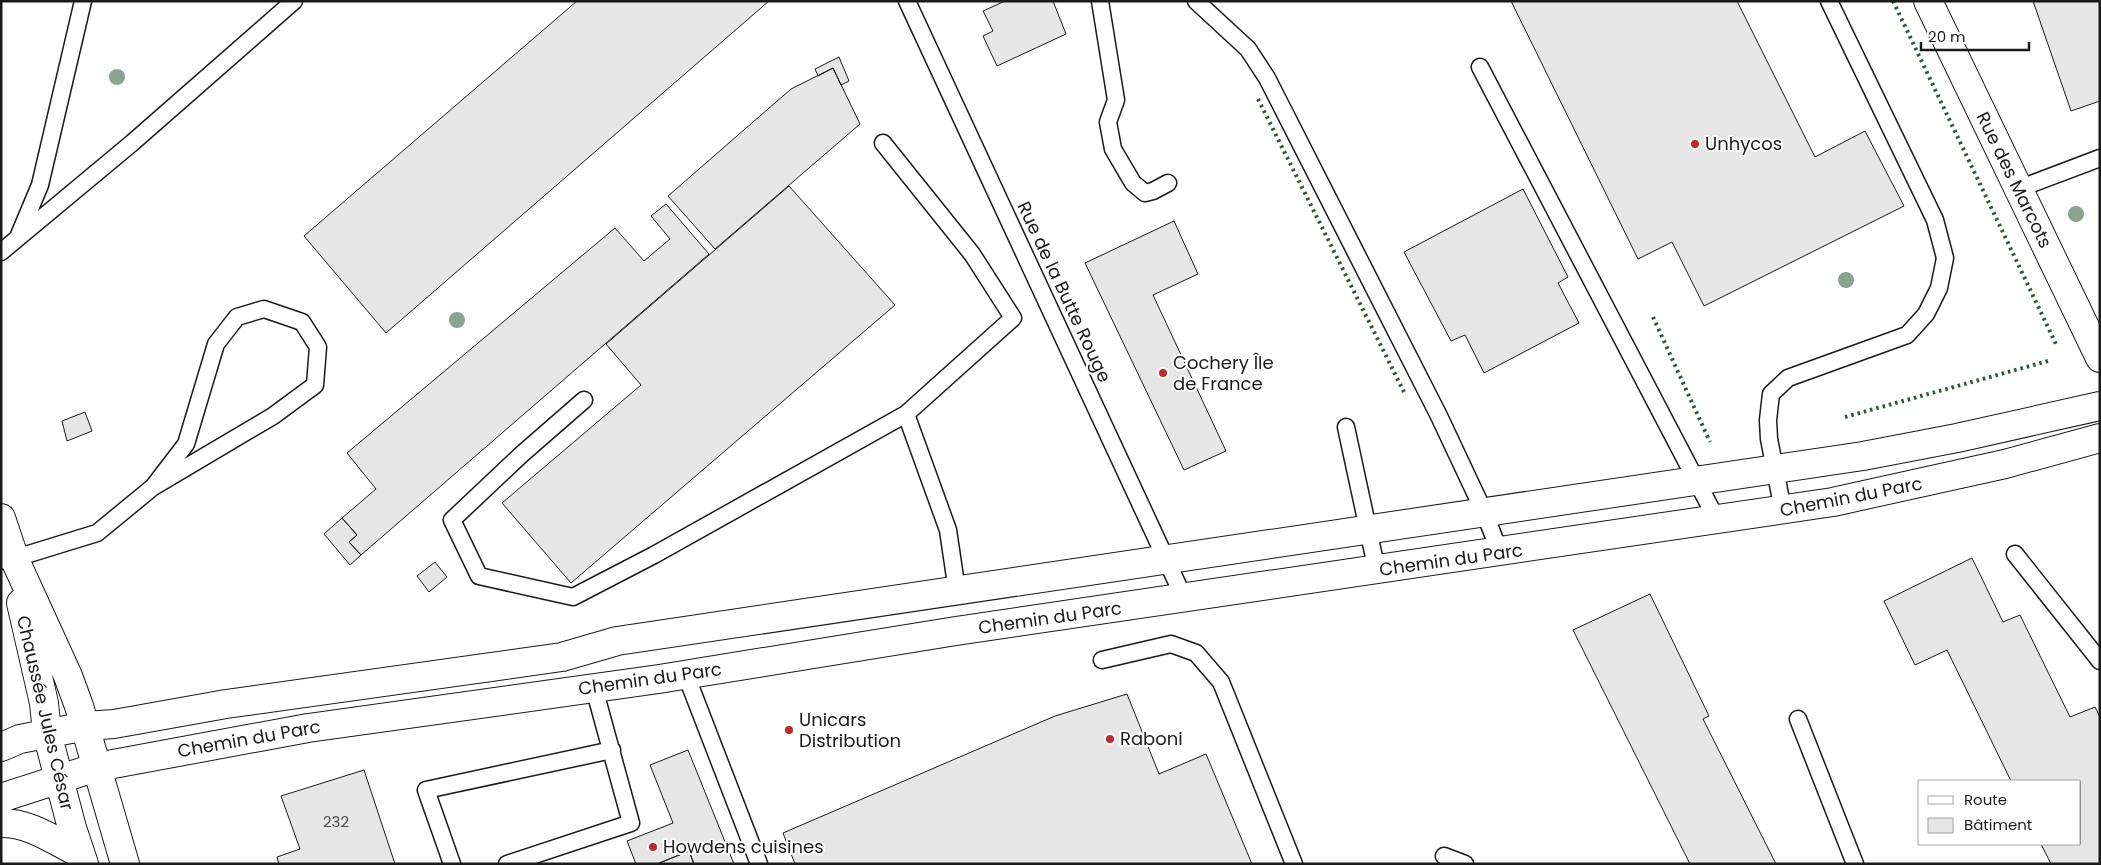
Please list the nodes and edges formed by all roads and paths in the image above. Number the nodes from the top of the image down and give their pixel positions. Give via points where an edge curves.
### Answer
1 (82, 1) edge
2 (294, 1) edge
3 (907, 1) edge
4 (1100, 1) edge
5 (1829, 1) edge
6 (1928, 1) edge
7 (1198, 2) edge
8 (1480, 67) dead end
9 (883, 143) dead end
10 (2100, 158) edge
11 (1168, 183) dead end
12 (2018, 189) junction
13 (17, 239) junction
14 (1, 252) edge
15 (2100, 358) edge
16 (584, 400) dead end
17 (2100, 406) edge
18 (906, 414) junction
19 (1346, 427) dead end
20 (2100, 438) edge
21 (1775, 470) junction
22 (1697, 482) junction
23 (153, 486) junction
24 (1783, 510) junction
25 (1485, 514) junction
26 (1, 518) edge
27 (1717, 520) junction
28 (1369, 531) junction
29 (1500, 553) junction
30 (2014, 554) dead end
31 (8, 561) edge
32 (1166, 561) junction
33 (1377, 570) junction
34 (957, 591) junction
35 (1184, 598) junction
36 (1102, 660) dead end
37 (2100, 661) edge
38 (686, 675) junction
39 (594, 688) junction
40 (1798, 719) dead end
41 (86, 726) junction
42 (47, 733) junction
43 (1, 747) edge
44 (612, 750) junction
45 (97, 767) junction
46 (58, 779) junction
47 (1, 798) edge
48 (1, 823) edge
49 (1444, 856) dead end
50 (81, 858) edge
51 (125, 864) edge
52 (452, 864) edge
53 (507, 864) edge
54 (759, 864) edge
55 (1294, 864) edge
56 (1466, 864) edge
57 (1855, 864) edge

1 - 13 lane via 40,185
2 - 13 lane via 132,144
3 - 32 lane, Rue de la Butte Rouge
4 - 11 lane via 1116,100 1108,122 1112,149 1133,183 1145,193
5 - 21 lane via 1934,220 1945,258 1939,288 1926,314 1907,335 1788,378 1771,394 1768,420
6 - 12 main road, Rue des Marcots
7 - 25 lane via 1248,49 1267,78 1439,416
8 - 22 lane
9 - 18 lane via 972,254 1013,318
10 - 12 lane
12 - 15 main road, Rue des Marcots
13 - 14 lane
16 - 18 lane via 452,520 479,576 573,597 654,556
17 - 21 main road, Chemin du Parc via 1957,438
18 - 34 lane via 948,530
19 - 28 lane
20 - 24 main road, Chemin du Parc via 1920,484
21 - 22 main road, Chemin du Parc
21 - 24 lane
22 - 25 main road, Chemin du Parc
22 - 27 lane
23 - 23 lane via 186,444 216,344 238,317 264,309 302,322 318,347 316,384 273,416
23 - 31 lane via 97,533
24 - 27 main road, Chemin du Parc
25 - 28 main road, Chemin du Parc
25 - 29 lane
26 - 31 main road, Chaussée Jules César
27 - 29 main road, Chemin du Parc
28 - 32 main road, Chemin du Parc
28 - 33 lane
29 - 33 main road, Chemin du Parc
30 - 37 lane
31 - 41 main road, Chaussée Jules César via 68,676
31 - 42 main road, Chaussée Jules César via 44,703
32 - 34 main road, Chemin du Parc
32 - 35 lane, Rue de la Butte Rouge
33 - 35 main road, Chemin du Parc
34 - 41 main road, Chemin du Parc via 617,641 562,658
35 - 38 main road, Chemin du Parc
36 - 55 lane via 1171,644 1196,653 1221,682
38 - 39 main road, Chemin du Parc
38 - 54 lane
39 - 44 lane
39 - 45 main road, Chemin du Parc via 308,728
40 - 57 lane
41 - 42 main road, Chemin du Parc
41 - 45 main road, Chaussée Jules César
42 - 43 main road, Chemin du Parc
42 - 46 main road, Chaussée Jules César
44 - 52 lane via 426,790
44 - 53 lane via 631,823
45 - 46 main road, Chemin du Parc
45 - 51 main road, Chaussée Jules César
46 - 47 main road, Chemin du Parc
46 - 50 main road, Chaussée Jules César
48 - 50 main road via 42,832
49 - 56 lane

